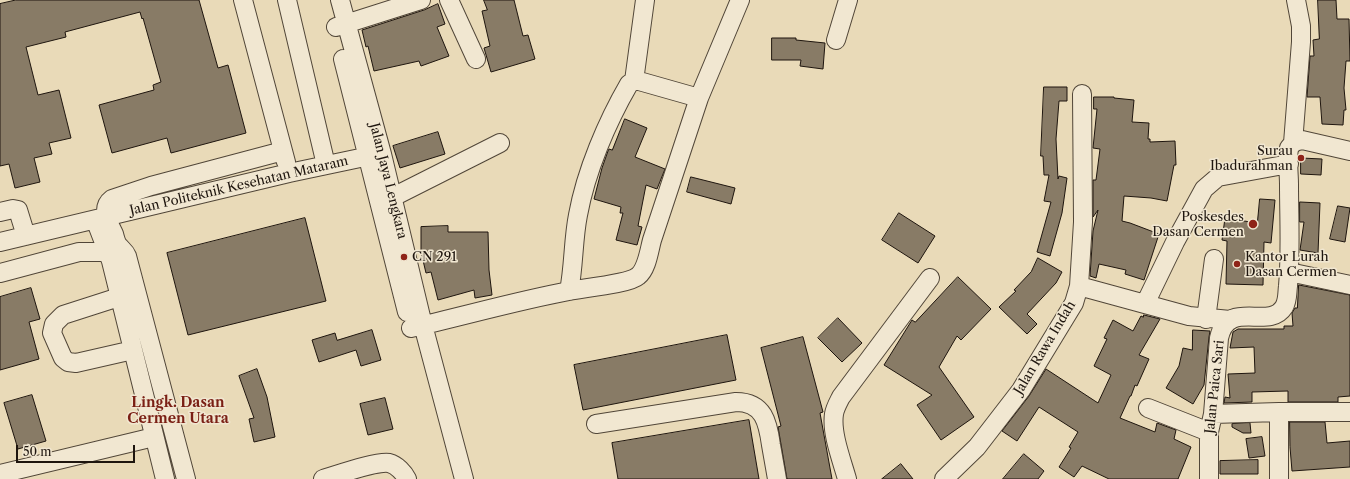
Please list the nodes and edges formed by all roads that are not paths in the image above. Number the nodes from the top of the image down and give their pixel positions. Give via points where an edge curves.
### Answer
1 (243, 0) edge
2 (287, 0) edge
3 (328, 0) edge
4 (340, 0) edge
5 (421, 0) edge
6 (449, 0) edge
7 (645, 0) edge
8 (740, 0) edge
9 (848, 0) edge
10 (1296, 0) edge
11 (341, 26) junction
12 (836, 40) dead end
13 (476, 59) dead end
14 (634, 81) junction
15 (1082, 94) dead end
16 (699, 98) junction
17 (500, 143) dead end
18 (283, 151) junction
19 (1350, 151) edge
20 (1290, 153) junction
21 (375, 155) junction
22 (326, 165) junction
23 (289, 173) junction
24 (392, 197) junction
25 (0, 212) edge
26 (101, 218) junction
27 (26, 236) junction
28 (0, 242) edge
29 (113, 249) junction
30 (1214, 259) dead end
31 (1289, 272) junction
32 (0, 273) edge
33 (930, 278) dead end
34 (1350, 285) edge
35 (1079, 286) junction
36 (569, 291) junction
37 (119, 297) junction
38 (1144, 304) junction
39 (1206, 319) junction
40 (1230, 320) junction
41 (417, 326) junction
42 (132, 350) junction
43 (167, 403) junction
44 (147, 408) junction
45 (1148, 408) dead end
46 (1279, 412) junction
47 (1350, 412) edge
48 (1213, 414) junction
49 (596, 424) dead end
50 (1209, 432) junction
51 (154, 437) junction
52 (0, 474) edge
53 (165, 479) edge
54 (186, 479) edge
55 (323, 479) edge
56 (407, 479) edge
57 (451, 479) edge
58 (464, 479) edge
59 (777, 479) edge
60 (847, 479) edge
61 (944, 479) edge
62 (1209, 479) edge
63 (1279, 479) edge

1 - 18 street
2 - 22 street
3 - 11 street, Jalan Jaya Lengkara
4 - 11 street, Jalan Jaya Lengkara
5 - 11 street
6 - 13 street
7 - 14 street
8 - 16 street
9 - 12 street
10 - 20 street via 1301,42
11 - 21 street, Jalan Jaya Lengkara
14 - 16 street
14 - 36 street via 629,84 603,134 583,193 575,233
15 - 35 street, Jalan Rawa Indah via 1083,222
16 - 36 street via 641,273 632,279
17 - 24 street
18 - 23 street
18 - 26 street via 151,186 112,200 108,202
19 - 20 street via 1298,140
20 - 31 street
20 - 38 street via 1218,177 1204,189
21 - 22 street, Jalan Politeknik Kesehatan Mataram
21 - 24 street, Jalan Jaya Lengkara
21 - 41 street, Jalan Jaya Lengkara
22 - 23 street, Jalan Politeknik Kesehatan Mataram
23 - 26 street, Jalan Politeknik Kesehatan Mataram
24 - 41 street, Jalan Jaya Lengkara
25 - 27 street via 18,210
26 - 27 street, Jalan Politeknik Kesehatan Mataram
26 - 29 street
27 - 28 street, Jalan Politeknik Kesehatan Mataram
29 - 32 street via 79,252
29 - 37 street
29 - 43 street via 125,251 128,256
30 - 39 street
31 - 34 street
31 - 40 street via 1287,299 1281,311 1275,315 1240,316
33 - 60 street via 836,407 834,425
35 - 38 street
35 - 61 street, Jalan Rawa Indah via 1074,303 1021,390 977,447
36 - 41 street
37 - 42 street
37 - 42 street via 63,315 54,324 52,333 63,358 68,362 76,363
38 - 39 street
39 - 40 street
40 - 48 street, Jalan Paica Sari via 1219,338
41 - 57 street, Jalan Jaya Lengkara
41 - 58 street, Jalan Jaya Lengkara
42 - 44 street
43 - 44 street
43 - 54 street
44 - 51 street
45 - 50 street
46 - 47 street
46 - 48 street
46 - 63 street
48 - 50 street, Jalan Paica Sari
49 - 59 street via 736,402 746,403 759,410 767,422
50 - 62 street, Jalan Paica Sari
51 - 52 street
51 - 53 street
55 - 56 street via 370,465 389,463 403,472

